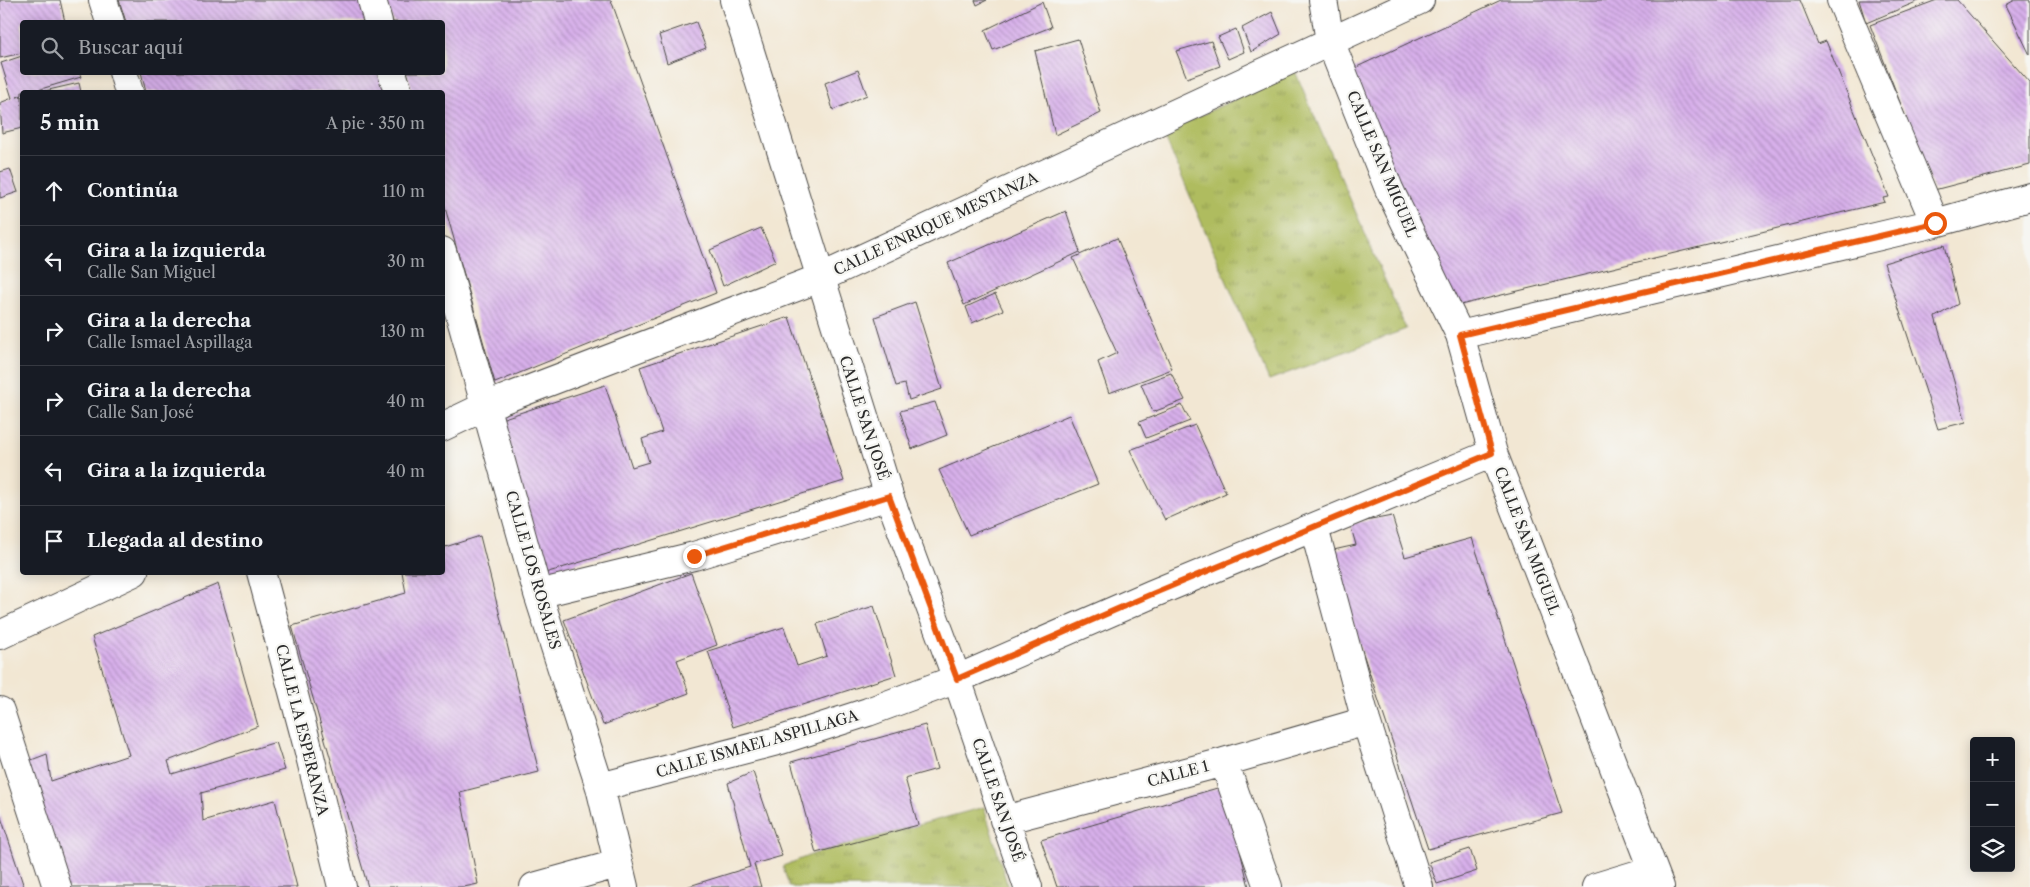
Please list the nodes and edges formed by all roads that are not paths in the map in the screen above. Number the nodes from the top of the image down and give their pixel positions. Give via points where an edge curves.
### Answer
1 (103, 0) edge
2 (372, 0) edge
3 (734, 0) edge
4 (1324, 0) edge
5 (1420, 0) edge
6 (1841, 0) edge
7 (109, 20) edge
8 (377, 20) edge
9 (1330, 41) junction
10 (124, 75) edge
11 (393, 75) edge
12 (128, 90) edge
13 (397, 90) edge
14 (2030, 197) edge
15 (1935, 223) junction
16 (445, 262) edge
17 (820, 278) junction
18 (1460, 335) junction
19 (486, 406) junction
20 (445, 426) edge
21 (1492, 453) junction
22 (889, 496) junction
23 (1314, 528) junction
24 (128, 575) edge
25 (262, 575) edge
26 (538, 594) junction
27 (0, 635) edge
28 (957, 679) junction
29 (0, 711) edge
30 (1366, 721) junction
31 (1224, 762) junction
32 (600, 787) junction
33 (1004, 820) junction
34 (621, 876) edge
35 (1656, 878) edge
36 (57, 887) edge
37 (342, 887) edge
38 (534, 887) edge
39 (1028, 887) edge
40 (1268, 887) edge
41 (1419, 887) edge
42 (1596, 887) edge

1 - 7 street
2 - 8 street
3 - 17 street, CALLE SAN JOSÉ
4 - 9 street, CALLE SAN MIGUEL
5 - 9 street, CALLE ENRIQUE MESTANZA
6 - 15 street
9 - 17 street, CALLE ENRIQUE MESTANZA
9 - 18 street, CALLE SAN MIGUEL via 1389,189
10 - 12 street
11 - 13 street
14 - 15 street
15 - 18 street
16 - 19 street, CALLE LOS ROSALES
17 - 19 street, CALLE ENRIQUE MESTANZA
17 - 22 street, CALLE SAN JOSÉ
18 - 21 street, CALLE SAN MIGUEL
19 - 20 street, CALLE ENRIQUE MESTANZA
19 - 26 street, CALLE LOS ROSALES
21 - 23 street, CALLE ISMAEL ASPILLAGA
21 - 35 street, CALLE SAN MIGUEL
22 - 26 street via 694,556
22 - 28 street, CALLE SAN JOSÉ
23 - 28 street, CALLE ISMAEL ASPILLAGA
23 - 30 street
24 - 27 street
25 - 37 street, CALLE LA ESPERANZA
26 - 32 street, CALLE LOS ROSALES
28 - 32 street, CALLE ISMAEL ASPILLAGA via 781,740
28 - 33 street, CALLE SAN JOSÉ
29 - 36 street
30 - 31 street
30 - 41 street
31 - 33 street, CALLE 1
31 - 40 street, CALLE 1
32 - 34 street, CALLE LOS ROSALES
33 - 39 street, CALLE SAN JOSÉ
34 - 38 street
35 - 42 street

